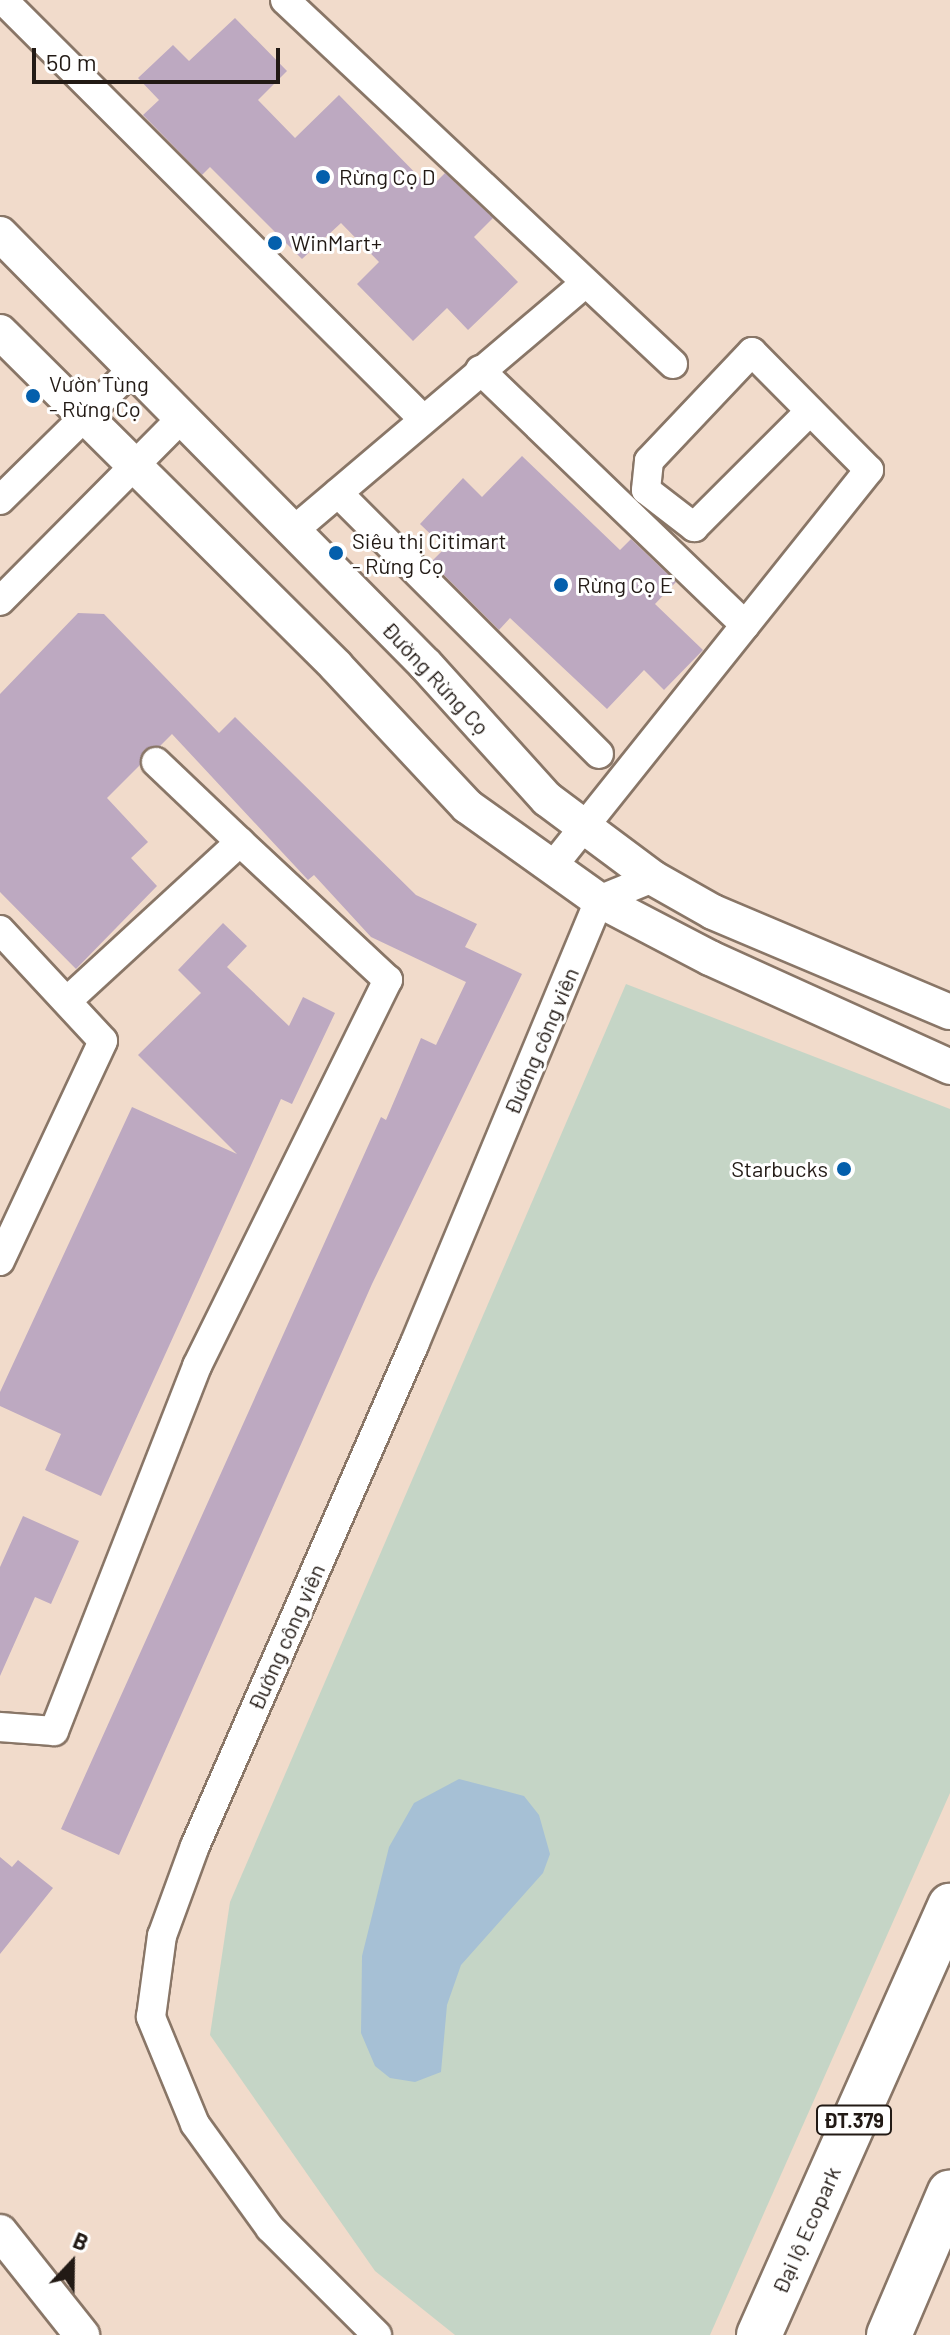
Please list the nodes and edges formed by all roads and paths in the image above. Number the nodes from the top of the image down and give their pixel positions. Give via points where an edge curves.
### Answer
1 (3, 0) edge
2 (285, 0) edge
3 (0, 234) edge
4 (584, 284) junction
5 (0, 332) edge
6 (673, 364) dead end
7 (133, 369) junction
8 (480, 370) junction
9 (810, 411) junction
10 (82, 413) junction
11 (182, 418) junction
12 (422, 418) junction
13 (134, 465) junction
14 (338, 493) junction
15 (0, 500) edge
16 (293, 531) junction
17 (0, 601) edge
18 (745, 625) junction
19 (599, 754) dead end
20 (156, 762) dead end
21 (583, 826) junction
22 (240, 842) junction
23 (552, 867) junction
24 (653, 878) junction
25 (599, 900) junction
26 (0, 930) edge
27 (67, 1001) junction
28 (950, 1012) edge
29 (950, 1067) edge
30 (0, 1261) edge
31 (0, 1727) edge
32 (950, 1906) edge
33 (950, 2192) edge
34 (0, 2232) edge
35 (82, 2335) edge
36 (377, 2335) edge
37 (759, 2335) edge
38 (889, 2335) edge

1 - 12 street
2 - 4 street
3 - 7 street, Đường Rừng Cọ
4 - 6 street
4 - 8 street
5 - 10 street
7 - 10 street
7 - 11 street, Đường Rừng Cọ
8 - 12 street
8 - 18 street
9 - 9 street via 694,527 646,490 649,461 752,352
9 - 18 street via 869,470
10 - 13 street
10 - 15 street
11 - 13 street
11 - 16 street, Đường Rừng Cọ
12 - 14 street
13 - 17 street
13 - 23 street via 336,666 467,806
14 - 16 street
14 - 19 street
16 - 21 street, Đường Rừng Cọ via 425,664 547,799
18 - 21 street
20 - 22 street
21 - 23 street
21 - 24 street, Đường Rừng Cọ
22 - 27 street
22 - 31 street via 388,980 197,1366 54,1731
23 - 25 street
24 - 25 street
24 - 28 street, Đường Rừng Cọ via 713,912
25 - 29 street via 710,958
25 - 36 street, Đường công viên via 414,1345 195,1846 162,1936 151,2017 195,2124 270,2228
26 - 27 street
27 - 30 street via 103,1041
32 - 37 highway, Đại lộ Ecopark / ĐT.379
33 - 38 highway
34 - 35 street

